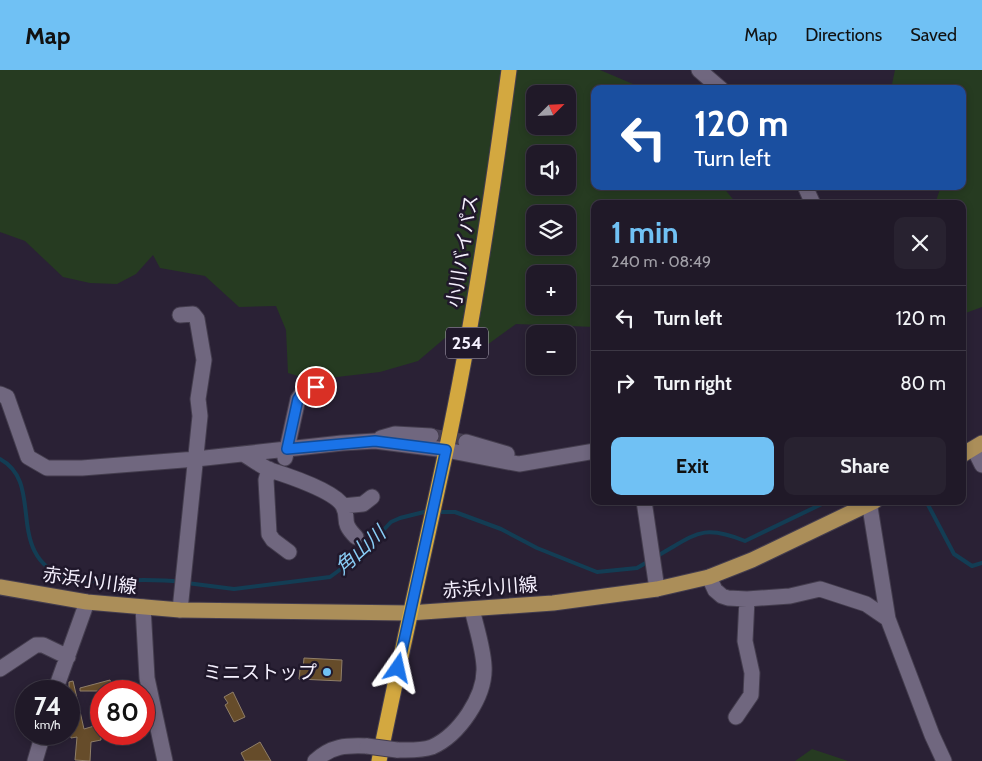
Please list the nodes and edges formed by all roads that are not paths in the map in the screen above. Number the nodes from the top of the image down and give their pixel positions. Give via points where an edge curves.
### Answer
1 (509, 70) edge
2 (700, 70) edge
3 (717, 85) edge
4 (180, 315) dead end
5 (316, 387) dead end
6 (0, 394) edge
7 (431, 436) tunnel mouth
8 (375, 441) junction
9 (466, 442) tunnel mouth
10 (287, 449) junction
11 (973, 449) edge
12 (446, 450) junction
13 (591, 452) edge
14 (243, 454) junction
15 (196, 460) junction
16 (520, 464) junction
17 (982, 465) edge
18 (276, 471) junction
19 (372, 497) dead end
20 (645, 505) edge
21 (865, 505) edge
22 (871, 505) edge
23 (343, 506) junction
24 (356, 537) dead end
25 (290, 552) dead end
26 (709, 577) junction
27 (0, 587) edge
28 (658, 589) junction
29 (746, 599) junction
30 (87, 602) junction
31 (181, 602) junction
32 (143, 607) junction
33 (472, 609) junction
34 (409, 613) junction
35 (888, 618) junction
36 (68, 657) junction
37 (0, 669) edge
38 (59, 680) edge
39 (736, 717) dead end
40 (40, 745) edge
41 (35, 761) edge
42 (165, 761) edge
43 (315, 761) edge
44 (379, 761) edge
45 (944, 761) edge

1 - 12 highway, 小川バイパス / 254 via 481,264
2 - 3 street
4 - 15 street via 193,314 197,319 204,360 198,399 200,416
5 - 10 street via 303,392 298,399
6 - 15 street via 7,397 28,456 47,468
7 - 8 street via 395,434
8 - 10 street
8 - 12 street
9 - 16 street via 515,456
10 - 14 street
10 - 18 street
11 - 17 street
12 - 16 street
12 - 34 highway, 小川バイパス / 254
13 - 16 street
14 - 15 street
14 - 18 street
15 - 31 street
18 - 23 street via 321,491
18 - 25 street via 266,480 270,534
19 - 23 street via 363,504
20 - 28 street
21 - 26 main road, 赤浜小川線 via 752,560
22 - 35 street
23 - 24 street via 347,527
26 - 28 main road, 赤浜小川線
26 - 29 street via 722,596
27 - 30 main road, 赤浜小川線
28 - 33 main road, 赤浜小川線 via 553,603
29 - 35 street via 790,596 820,589 866,604
29 - 39 street via 745,641 752,673 751,695
30 - 32 main road, 赤浜小川線
30 - 36 street
31 - 32 main road, 赤浜小川線
31 - 34 main road, 赤浜小川線
32 - 42 street via 147,678
33 - 34 main road, 赤浜小川線
33 - 43 street, bridge via 484,679 473,706 442,742 419,751 368,746 336,747
34 - 44 highway, 小川バイパス / 254
35 - 45 street
36 - 37 street via 36,645
36 - 38 street
40 - 41 street

